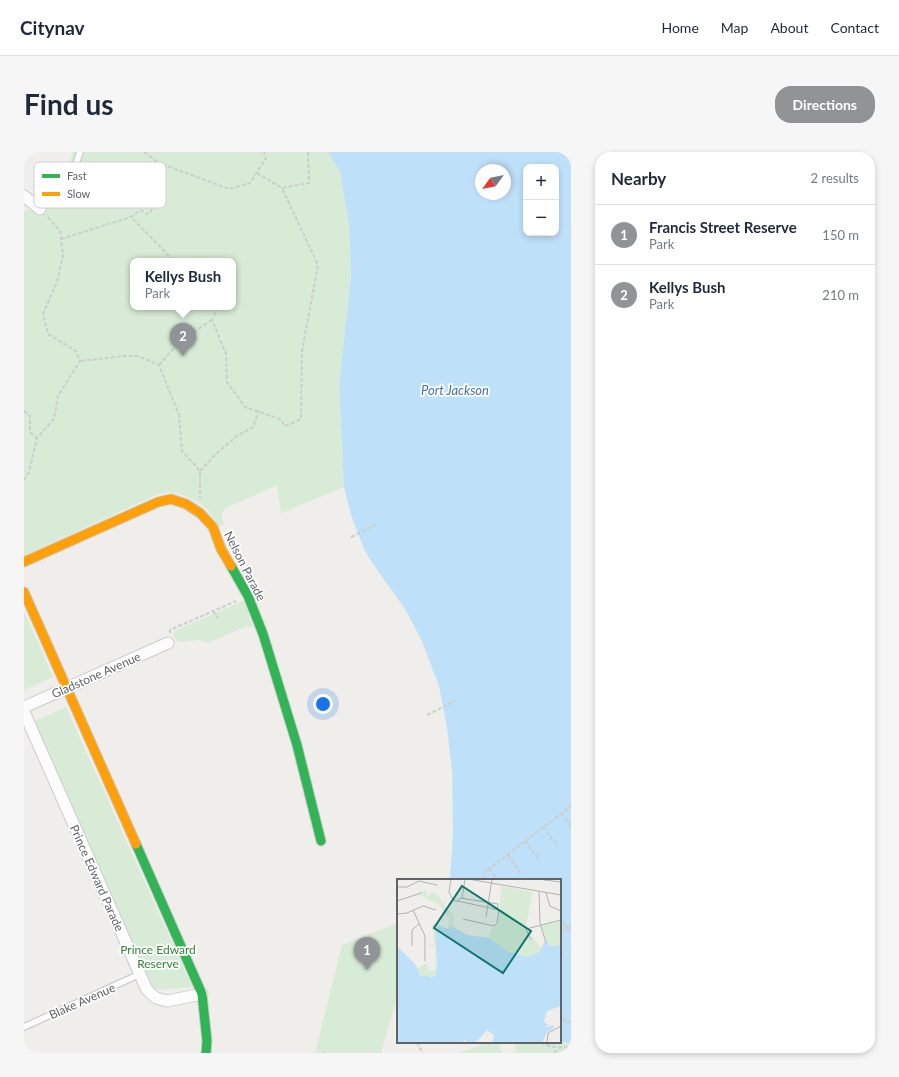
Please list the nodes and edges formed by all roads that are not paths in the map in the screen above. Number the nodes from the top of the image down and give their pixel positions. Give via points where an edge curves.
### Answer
1 (80, 152) edge
2 (77, 162) edge
3 (24, 196) edge
4 (34, 204) edge
5 (24, 562) edge
6 (24, 592) edge
7 (168, 643) road end
8 (66, 688) junction
9 (24, 707) edge
10 (24, 712) edge
11 (321, 841) dead end
12 (140, 974) junction
13 (202, 994) junction
14 (24, 1027) edge
15 (206, 1053) edge

1 - 2 lane
3 - 4 street
5 - 11 street, Nelson Parade via 158,502 171,499 186,504 200,513 213,527 221,549 248,596 263,634 297,745
6 - 8 street
7 - 8 street, Gladstone Avenue
8 - 9 street, Gladstone Avenue
8 - 13 street
10 - 12 street, Prince Edward Parade
12 - 13 street, Prince Edward Parade via 147,990 156,998 166,1001
12 - 14 lane, Blake Avenue
13 - 15 street

